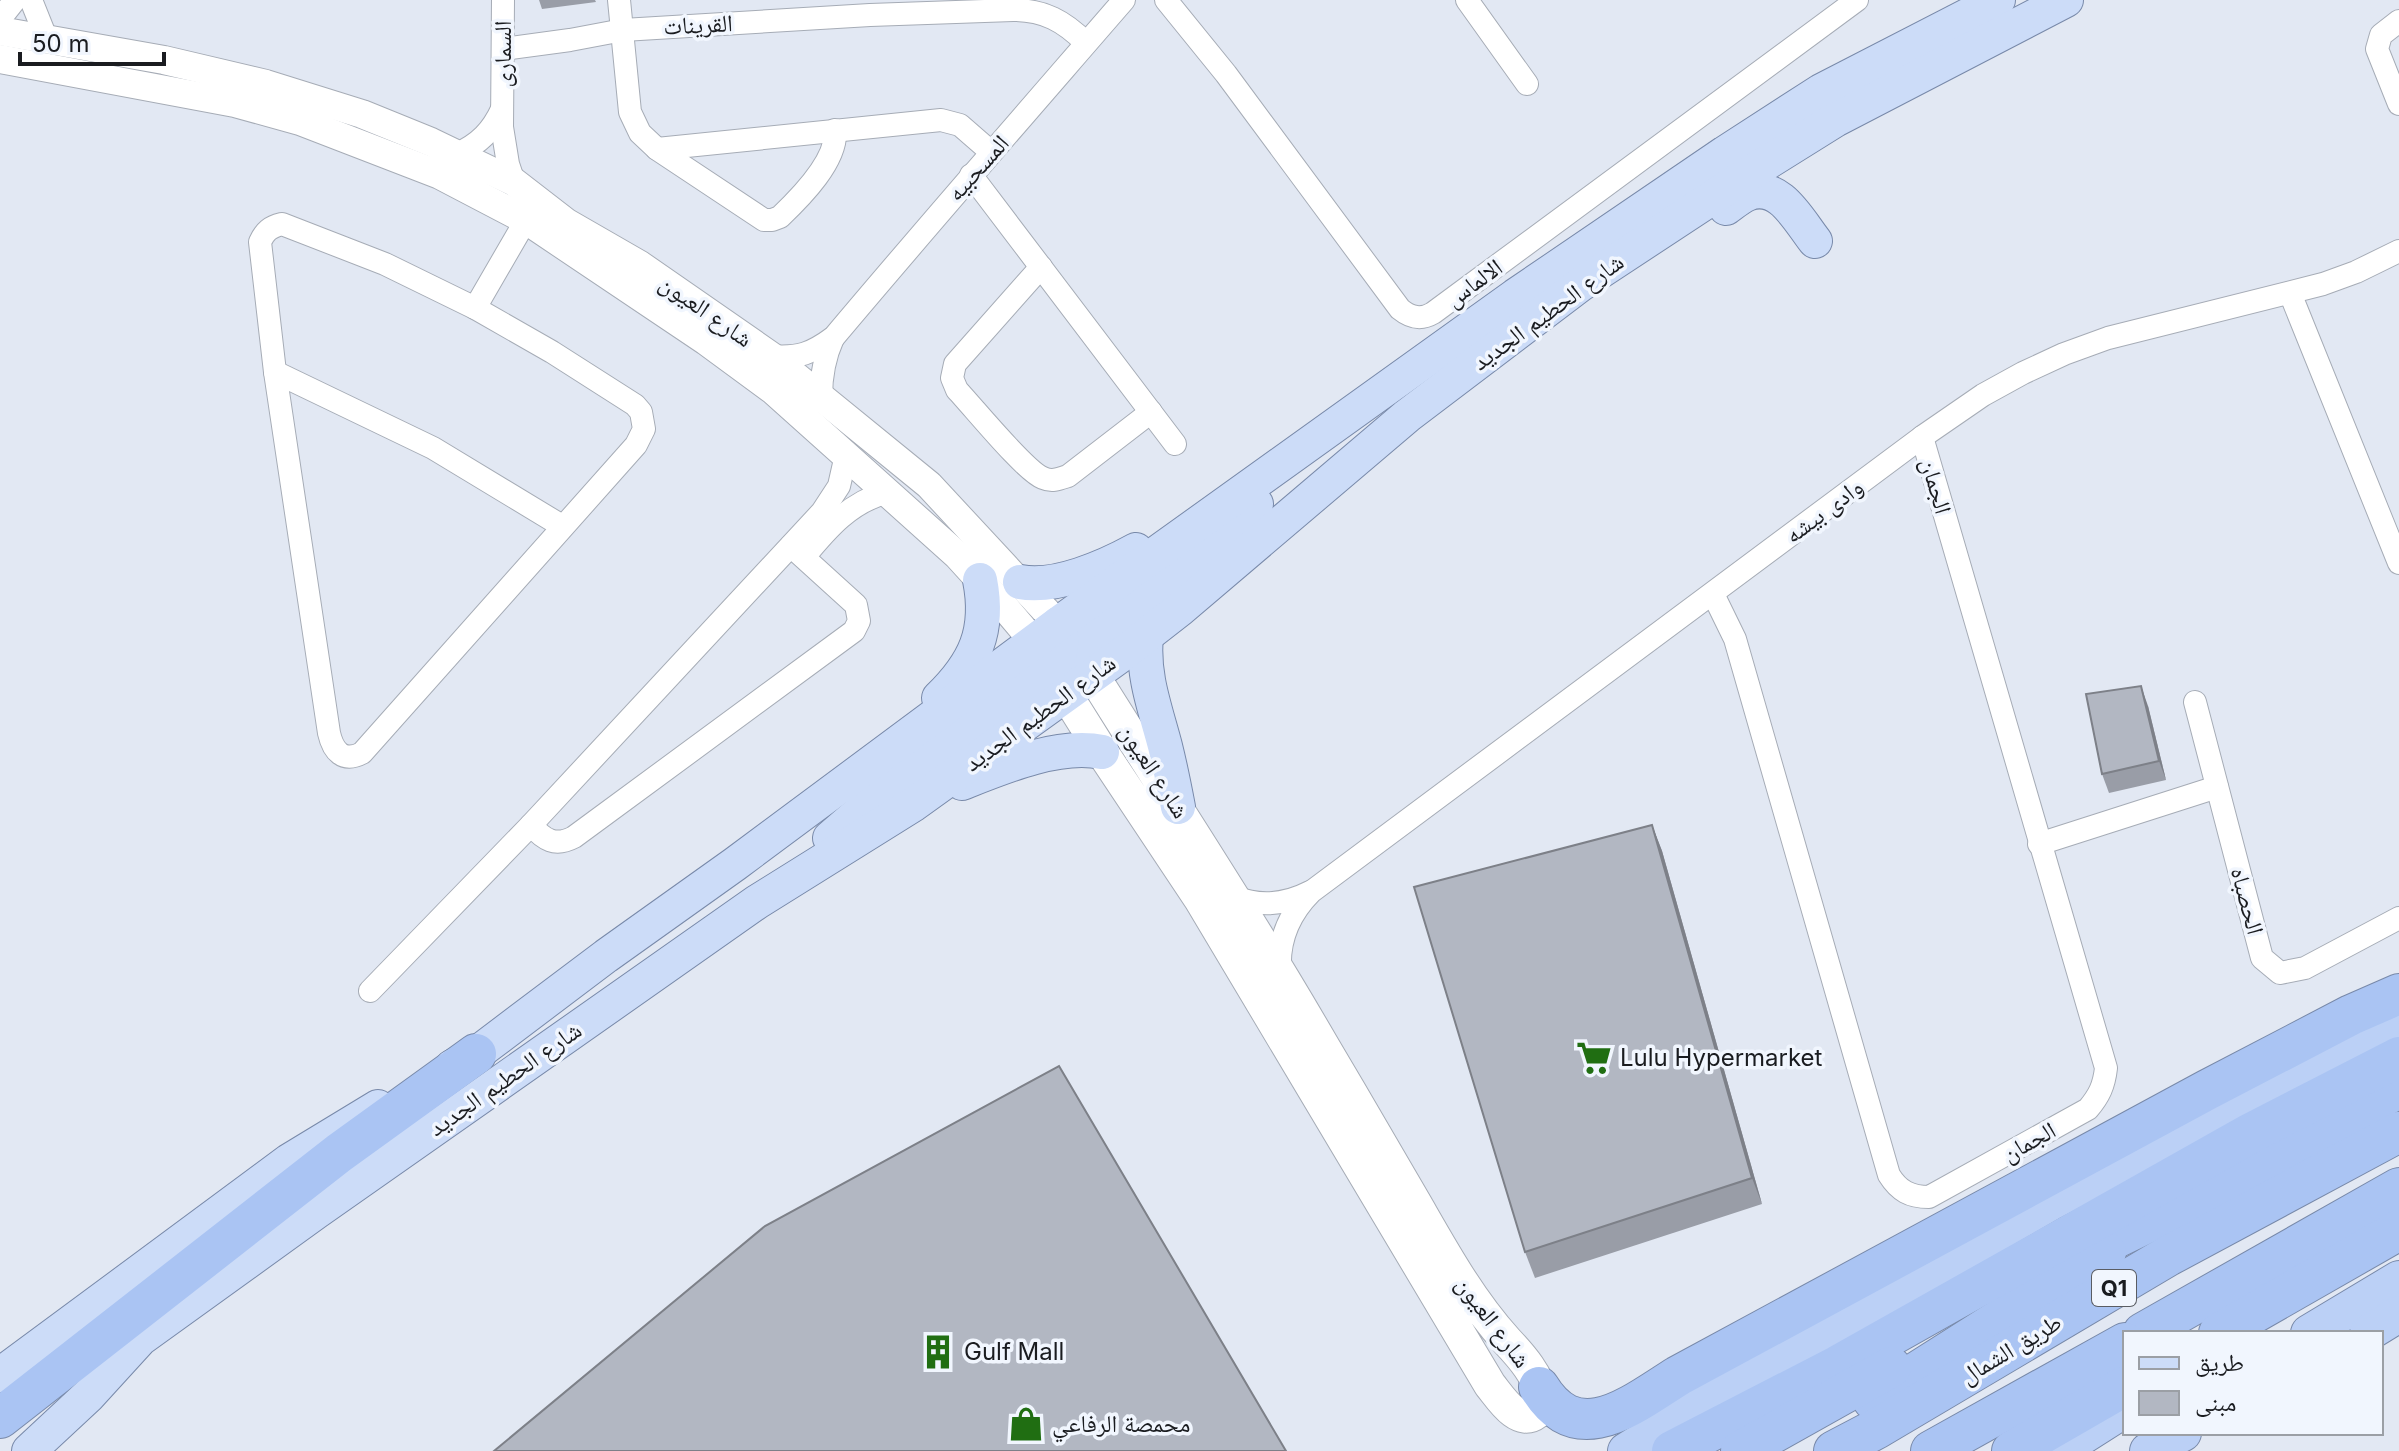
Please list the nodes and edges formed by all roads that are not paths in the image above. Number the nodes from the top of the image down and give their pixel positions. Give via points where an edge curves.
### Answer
1 (15, 0) edge
2 (31, 0) edge
3 (503, 0) edge
4 (619, 0) edge
5 (1124, 0) edge
6 (1166, 0) edge
7 (1467, 0) edge
8 (1857, 0) edge
9 (1963, 0) edge
10 (1998, 0) edge
11 (2066, 0) edge
12 (869, 7) edge
13 (0, 19) edge
14 (2399, 21) edge
15 (623, 30) junction
16 (0, 31) edge
17 (47, 40) junction
18 (1086, 43) junction
19 (504, 49) junction
20 (0, 59) edge
21 (1872, 64) junction
22 (1527, 84) dead end
23 (2399, 104) edge
24 (502, 108) junction
25 (835, 130) junction
26 (657, 149) junction
27 (991, 152) junction
28 (457, 154) junction
29 (971, 175) junction
30 (514, 182) junction
31 (526, 220) junction
32 (1815, 241) dead end
33 (2399, 251) edge
34 (1041, 267) junction
35 (1581, 284) junction
36 (2290, 293) junction
37 (475, 308) junction
38 (834, 337) junction
39 (771, 356) junction
40 (275, 372) junction
41 (821, 397) junction
42 (1151, 412) junction
43 (1922, 437) junction
44 (1175, 444) dead end
45 (846, 455) junction
46 (1280, 466) junction
47 (888, 492) junction
48 (828, 517) junction
49 (1202, 522) junction
50 (562, 526) junction
51 (797, 551) junction
52 (2399, 563) edge
53 (980, 580) junction
54 (1020, 582) junction
55 (1713, 594) junction
56 (1146, 636) junction
57 (1063, 659) junction
58 (2195, 702) dead end
59 (896, 745) junction
60 (1102, 752) junction
61 (2217, 787) junction
62 (914, 804) junction
63 (1178, 807) junction
64 (531, 825) junction
65 (2039, 844) junction
66 (1311, 892) junction
67 (1234, 897) junction
68 (757, 902) junction
69 (2399, 918) edge
70 (1280, 973) junction
71 (370, 991) dead end
72 (2399, 994) edge
73 (2399, 1019) edge
74 (476, 1054) junction
75 (2399, 1057) edge
76 (2399, 1088) edge
77 (2399, 1132) edge
78 (2399, 1188) edge
79 (2399, 1230) edge
80 (2124, 1236) junction
81 (2399, 1279) edge
82 (2301, 1286) junction
83 (2399, 1314) edge
84 (2147, 1331) edge
85 (2222, 1331) edge
86 (2250, 1331) edge
87 (2312, 1331) edge
88 (2371, 1331) edge
89 (140, 1339) junction
90 (2123, 1344) edge
91 (1837, 1366) junction
92 (0, 1375) edge
93 (1539, 1387) junction
94 (2123, 1387) edge
95 (2123, 1410) edge
96 (0, 1418) edge
97 (2132, 1435) edge
98 (2179, 1435) edge
99 (0, 1445) edge
100 (29, 1451) edge
101 (1626, 1451) edge
102 (1672, 1451) edge
103 (1730, 1451) edge
104 (1741, 1451) edge
105 (1799, 1451) edge
106 (1834, 1451) edge
107 (1931, 1451) edge
108 (2012, 1451) edge
109 (2059, 1451) edge
110 (2104, 1451) edge
111 (2148, 1451) edge

1 - 13 street
2 - 17 street
3 - 19 street, السمارى
4 - 15 street
5 - 18 street, المسحبيه
6 - 8 street, الالماس via 1400,309 1416,318 1433,313
7 - 22 street
9 - 21 main road via 1917,26
10 - 21 main road, شارع الحطيم الجديد
11 - 35 main road, شارع الحطيم الجديد via 1835,120
12 - 15 street, القرينات
12 - 18 street, القرينات via 1029,10 1061,21
14 - 23 street via 2381,35 2377,49
15 - 19 street, القرينات
15 - 26 street via 630,112 640,133
16 - 17 street, شارع العيون
17 - 28 street, شارع العيون via 266,84 362,114
18 - 27 street, المسحبيه
19 - 24 street, السمارى
20 - 31 street, شارع العيون via 235,103 300,121 440,175
21 - 46 main road, شارع الحطيم الجديد via 1799,105 1663,195
24 - 28 street, السمارى via 488,133
24 - 30 street, السمارى
25 - 26 street
25 - 26 street via 825,165 786,212 772,220 764,220
25 - 27 street via 951,121
27 - 29 street, المسحبيه
28 - 30 street, شارع العيون
29 - 34 street
29 - 38 street, المسحبيه
30 - 39 street, شارع العيون via 567,223 640,265
31 - 37 street
31 - 45 street, شارع العيون via 706,341 774,391
32 - 35 main road via 1777,196 1758,191 1631,268
33 - 36 street, وادى بيشه via 2356,272
34 - 42 street
34 - 42 street via 955,364 952,378 957,390 1030,469 1048,480 1068,476
35 - 56 main road, شارع الحطيم الجديد via 1407,416
36 - 43 street, وادى بيشه via 2064,354 1983,395
36 - 52 street
37 - 40 street via 385,264 292,227 272,226 260,242
37 - 50 street via 641,412 641,438
38 - 39 street, المسحبيه via 794,358
38 - 41 street, المسحبيه via 825,356
39 - 41 street, شارع العيون
40 - 50 street via 433,448
40 - 50 street via 329,733 344,757 362,753
41 - 54 street, شارع العيون via 929,485
42 - 44 street
43 - 55 street, وادى بيشه
43 - 65 street, الجمان
45 - 47 street, شارع العيون
45 - 48 street
46 - 49 main road, شارع الحطيم الجديد
46 - 57 main road via 1235,527
47 - 48 street
47 - 53 street, شارع العيون
48 - 51 street
49 - 54 main road via 1168,532 1097,568 1049,583
49 - 57 main road, شارع الحطيم الجديد
51 - 64 street
51 - 64 street via 856,605 859,621 854,631 574,837 554,843
53 - 57 street, شارع العيون
53 - 59 main road via 984,611 976,649 955,681
54 - 57 street, شارع العيون
55 - 65 street, الجمان via 1735,639 1889,1175 1905,1193 1929,1197 1941,1192 2088,1109 2104,1084 2103,1054
55 - 66 street, وادى بيشه
56 - 57 main road, شارع الحطيم الجديد
56 - 63 main road via 1148,685
57 - 59 main road, شارع الحطيم الجديد
57 - 60 main road, شارع العيون
57 - 62 main road, شارع الحطيم الجديد
57 - 63 main road, شارع العيون
57 - 68 main road via 874,800
58 - 61 street, الحصباه
59 - 74 main road, شارع الحطيم الجديد
60 - 62 main road via 1051,753
60 - 93 main road, شارع العيون via 1200,899 1490,1385 1523,1417 1540,1409
61 - 65 street
61 - 69 street, الحصباه via 2262,958 2280,973 2305,968
62 - 68 main road, شارع الحطيم الجديد
63 - 67 main road, شارع العيون
64 - 71 street
66 - 67 street, وادى بيشه via 1272,904
66 - 70 street, وادى بيشه via 1285,929
67 - 70 main road, شارع العيون
68 - 89 main road, شارع الحطيم الجديد
70 - 93 main road, شارع العيون via 1451,1267
72 - 93 highway via 2166,1112 1678,1376 1608,1421 1567,1418 1545,1400
73 - 101 highway via 2053,1201
74 - 92 main road, شارع الحطيم الجديد via 289,1161
74 - 96 highway
75 - 91 highway via 2251,1133
76 - 80 highway
77 - 106 highway, طريق الشمال / Q1 via 2168,1256
78 - 84 highway, Q1
79 - 82 highway
80 - 104 highway via 2072,1260
80 - 105 highway via 2093,1261 1820,1432
81 - 87 highway
82 - 85 highway
82 - 86 highway via 2273,1317
83 - 88 highway
89 - 99 highway
89 - 100 main road, شارع الحطيم الجديد
90 - 107 highway, طريق الشمال
91 - 102 highway
91 - 103 highway via 1803,1399
94 - 108 highway
95 - 109 highway
97 - 110 highway
98 - 111 highway

